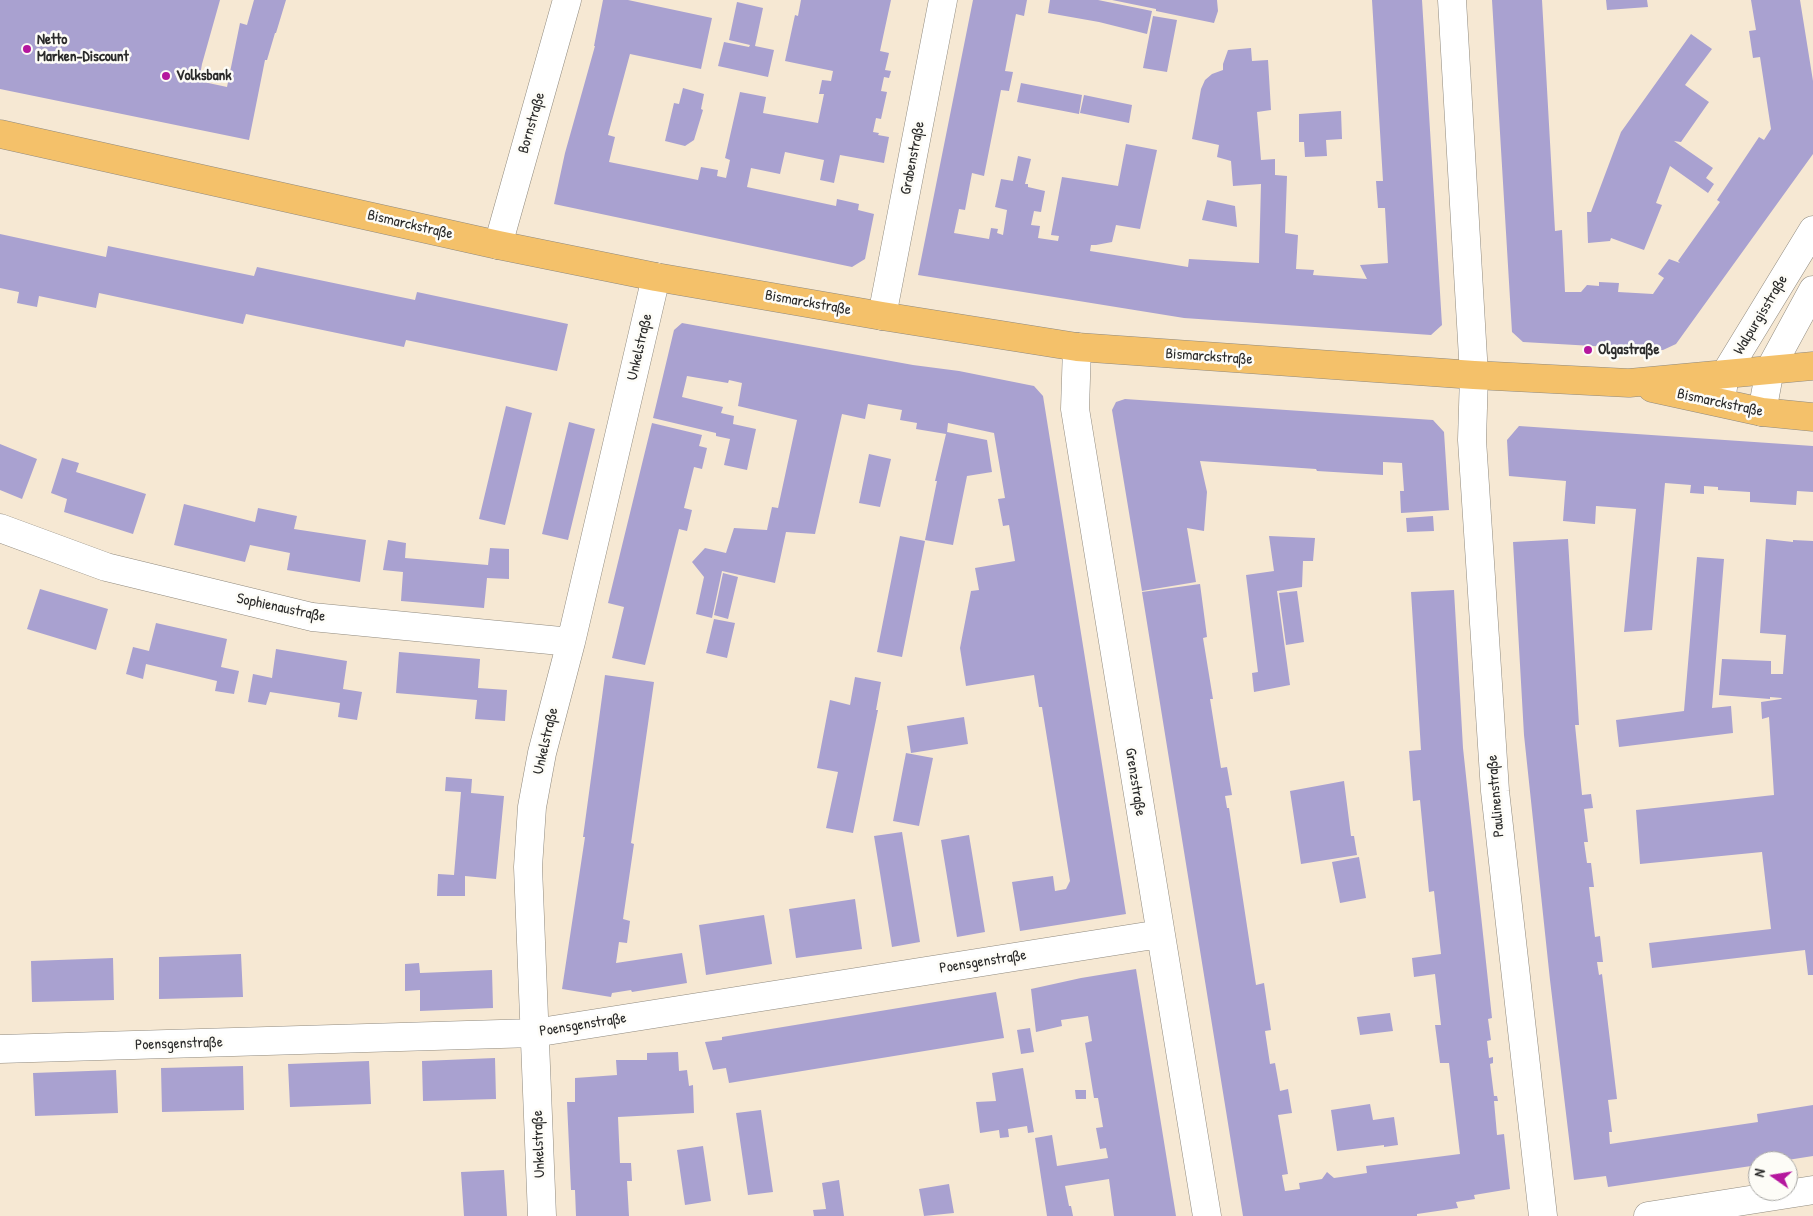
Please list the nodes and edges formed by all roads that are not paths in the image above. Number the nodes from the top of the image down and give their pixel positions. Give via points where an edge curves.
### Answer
1 (567, 0) edge
2 (943, 0) edge
3 (1452, 0) edge
4 (0, 134) edge
5 (1813, 230) edge
6 (498, 245) junction
7 (656, 277) junction
8 (1813, 290) edge
9 (882, 316) junction
10 (1077, 347) junction
11 (1813, 366) edge
12 (1770, 369) junction
13 (1725, 374) junction
14 (1474, 375) junction
15 (1629, 383) junction
16 (1720, 404) junction
17 (1762, 412) junction
18 (1813, 417) edge
19 (0, 528) edge
20 (570, 642) junction
21 (1160, 934) junction
22 (534, 1032) junction
23 (0, 1049) edge
24 (1813, 1190) edge
25 (542, 1216) edge
26 (1207, 1216) edge
27 (1544, 1216) edge
28 (1648, 1216) edge

1 - 6 street, Bornstraße
2 - 9 street, Grabenstraße
3 - 14 street
4 - 6 main road, Bismarckstraße
5 - 13 street, Walpurgisstraße
6 - 7 main road, Bismarckstraße
7 - 9 main road, Bismarckstraße
7 - 20 street, Unkelstraße
8 - 12 street
9 - 10 main road, Bismarckstraße
10 - 14 main road, Bismarckstraße
10 - 21 street, Grenzstraße via 1075,409
11 - 12 main road, Bismarckstraße
12 - 13 main road, Bismarckstraße
12 - 17 street
13 - 15 main road, Bismarckstraße
13 - 16 street, Walpurgisstraße
14 - 15 main road, Bismarckstraße
14 - 27 street, Paulinenstraße via 1472,440 1495,791
15 - 16 main road, Bismarckstraße
16 - 17 main road, Bismarckstraße
17 - 18 main road, Bismarckstraße
19 - 20 street, Sophienaustraße via 106,567 312,617
20 - 22 street, Unkelstraße via 532,807 528,867
21 - 22 street, Poensgenstraße
21 - 26 street, Grenzstraße
22 - 23 street, Poensgenstraße
22 - 25 street, Unkelstraße
24 - 28 street

